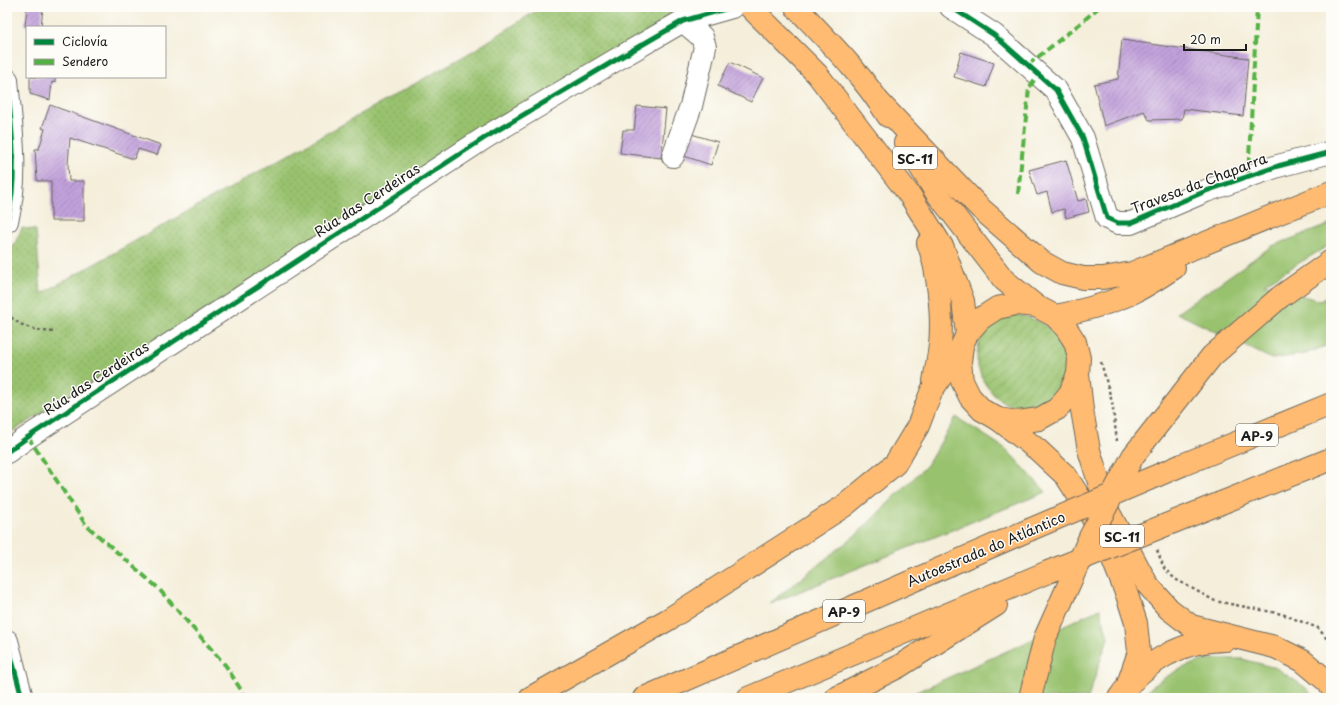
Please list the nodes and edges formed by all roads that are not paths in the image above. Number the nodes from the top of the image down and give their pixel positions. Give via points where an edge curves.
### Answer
1 (732, 7) edge
2 (750, 7) edge
3 (796, 7) edge
4 (951, 7) edge
5 (689, 14) edge
6 (7, 80) edge
7 (880, 103) junction
8 (9, 129) edge
9 (1331, 152) edge
10 (673, 156) dead end
11 (1331, 192) edge
12 (911, 197) junction
13 (7, 221) edge
14 (1242, 229) junction
15 (1331, 261) edge
16 (1046, 311) junction
17 (965, 340) junction
18 (1078, 374) junction
19 (932, 390) junction
20 (1331, 404) edge
21 (998, 419) junction
22 (7, 452) edge
23 (1331, 459) edge
24 (1048, 572) junction
25 (1244, 640) junction
26 (7, 641) edge
27 (1331, 687) edge
28 (1124, 691) edge
29 (22, 698) edge
30 (530, 698) edge
31 (644, 698) edge
32 (748, 698) edge
33 (836, 698) edge
34 (1030, 698) edge

1 - 5 street, Rúa das Cerdeiras
2 - 12 highway, SC-11 via 817,74
3 - 7 highway, SC-11
4 - 9 street, Travesa da Chaparra via 994,36 1056,90 1083,138 1107,218 1118,223 1130,223 1206,191 1278,166
5 - 10 street via 705,47 691,106
5 - 22 street, Rúa das Cerdeiras via 486,137
6 - 8 street
7 - 14 highway via 980,208 1042,262 1062,273 1083,278 1103,278 1132,273
7 - 16 highway, SC-11 via 940,198 1004,280
8 - 13 street via 14,156
11 - 14 highway
12 - 17 highway, SC-11 via 943,248 963,302
12 - 19 highway via 932,254 940,306 940,344
14 - 16 highway via 1133,292 1088,309
15 - 34 highway, bridge via 1280,297 1212,356 1133,456 1090,537 1045,638
16 - 17 highway via 1016,304 997,308 980,319
16 - 18 highway, SC-11 via 1066,328 1075,342
17 - 19 highway
17 - 21 highway, SC-11 via 960,362 962,381 970,397 982,410
18 - 21 highway, SC-11 via 1070,393 1057,409 1039,419 1018,422
18 - 25 highway, SC-11 via 1089,450 1108,511 1147,584 1169,609 1191,626
19 - 30 highway via 918,426 895,464 844,506 669,620
20 - 31 highway, Autoestrada do Atlántico / AP-9, bridge via 1029,530
21 - 28 highway, SC-11 via 1066,476 1091,515 1110,552 1128,595 1136,623 1139,652
23 - 24 highway, bridge
24 - 32 highway
24 - 33 highway via 898,667
25 - 27 highway, SC-11 via 1275,647 1303,661
25 - 28 highway, SC-11 via 1212,640 1180,648 1152,663
26 - 29 street

